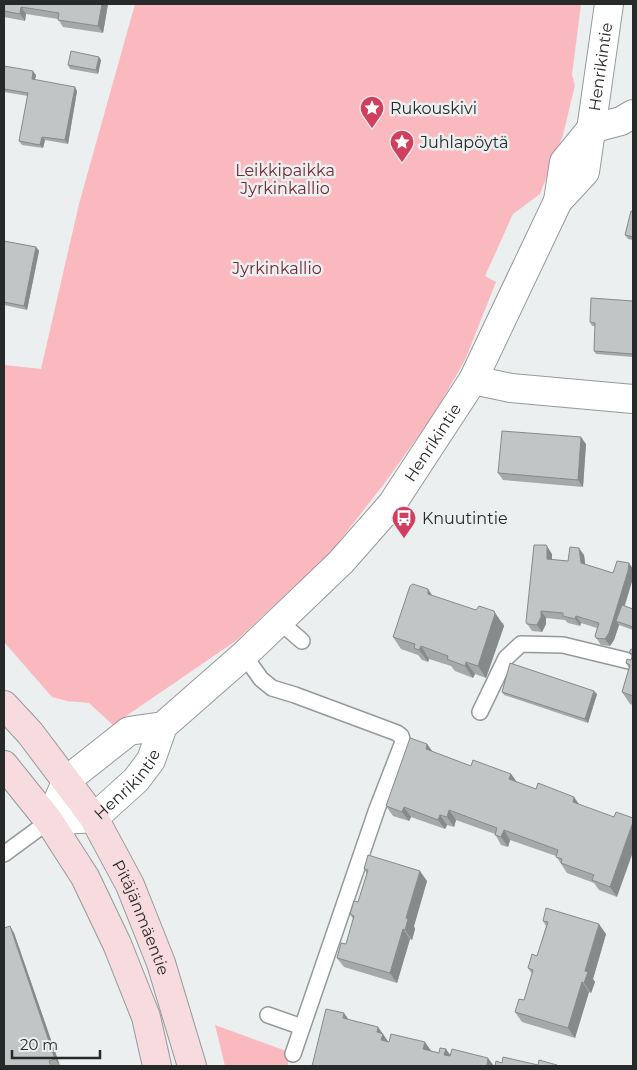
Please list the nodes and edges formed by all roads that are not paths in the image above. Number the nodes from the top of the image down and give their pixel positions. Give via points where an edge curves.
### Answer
1 (610, 4) edge
2 (633, 114) edge
3 (591, 129) junction
4 (473, 380) junction
5 (633, 400) edge
6 (279, 621) junction
7 (302, 641) dead end
8 (244, 655) junction
9 (633, 662) edge
10 (4, 705) edge
11 (480, 712) dead end
12 (163, 726) junction
13 (4, 765) edge
14 (67, 780) junction
15 (94, 818) junction
16 (49, 821) junction
17 (4, 854) edge
18 (268, 1016) dead end
19 (302, 1027) junction
20 (294, 1054) dead end
21 (157, 1066) edge
22 (192, 1066) edge

1 - 3 street, Henrikintie
2 - 3 street via 621,121
3 - 4 street, Henrikintie via 585,172 558,201
4 - 5 street via 511,388
4 - 6 street, Henrikintie via 392,504 341,562
6 - 7 lane
6 - 8 street, Henrikintie
8 - 12 street, Henrikintie
8 - 19 lane via 272,688 398,733 403,742
9 - 11 lane via 563,645 521,644 506,658
10 - 14 main road, Pitäjänmäentie
12 - 14 street, Henrikintie via 129,731
12 - 15 street, Henrikintie via 151,760 136,780
13 - 16 main road, Pitäjänmäentie
14 - 15 main road, Pitäjänmäentie
14 - 16 street, Henrikintie
15 - 16 street, Henrikintie
15 - 22 main road, Pitäjänmäentie via 130,885 161,963
16 - 17 lane
16 - 21 main road, Pitäjänmäentie via 85,877 117,944 146,1017
18 - 19 lane
19 - 20 lane

